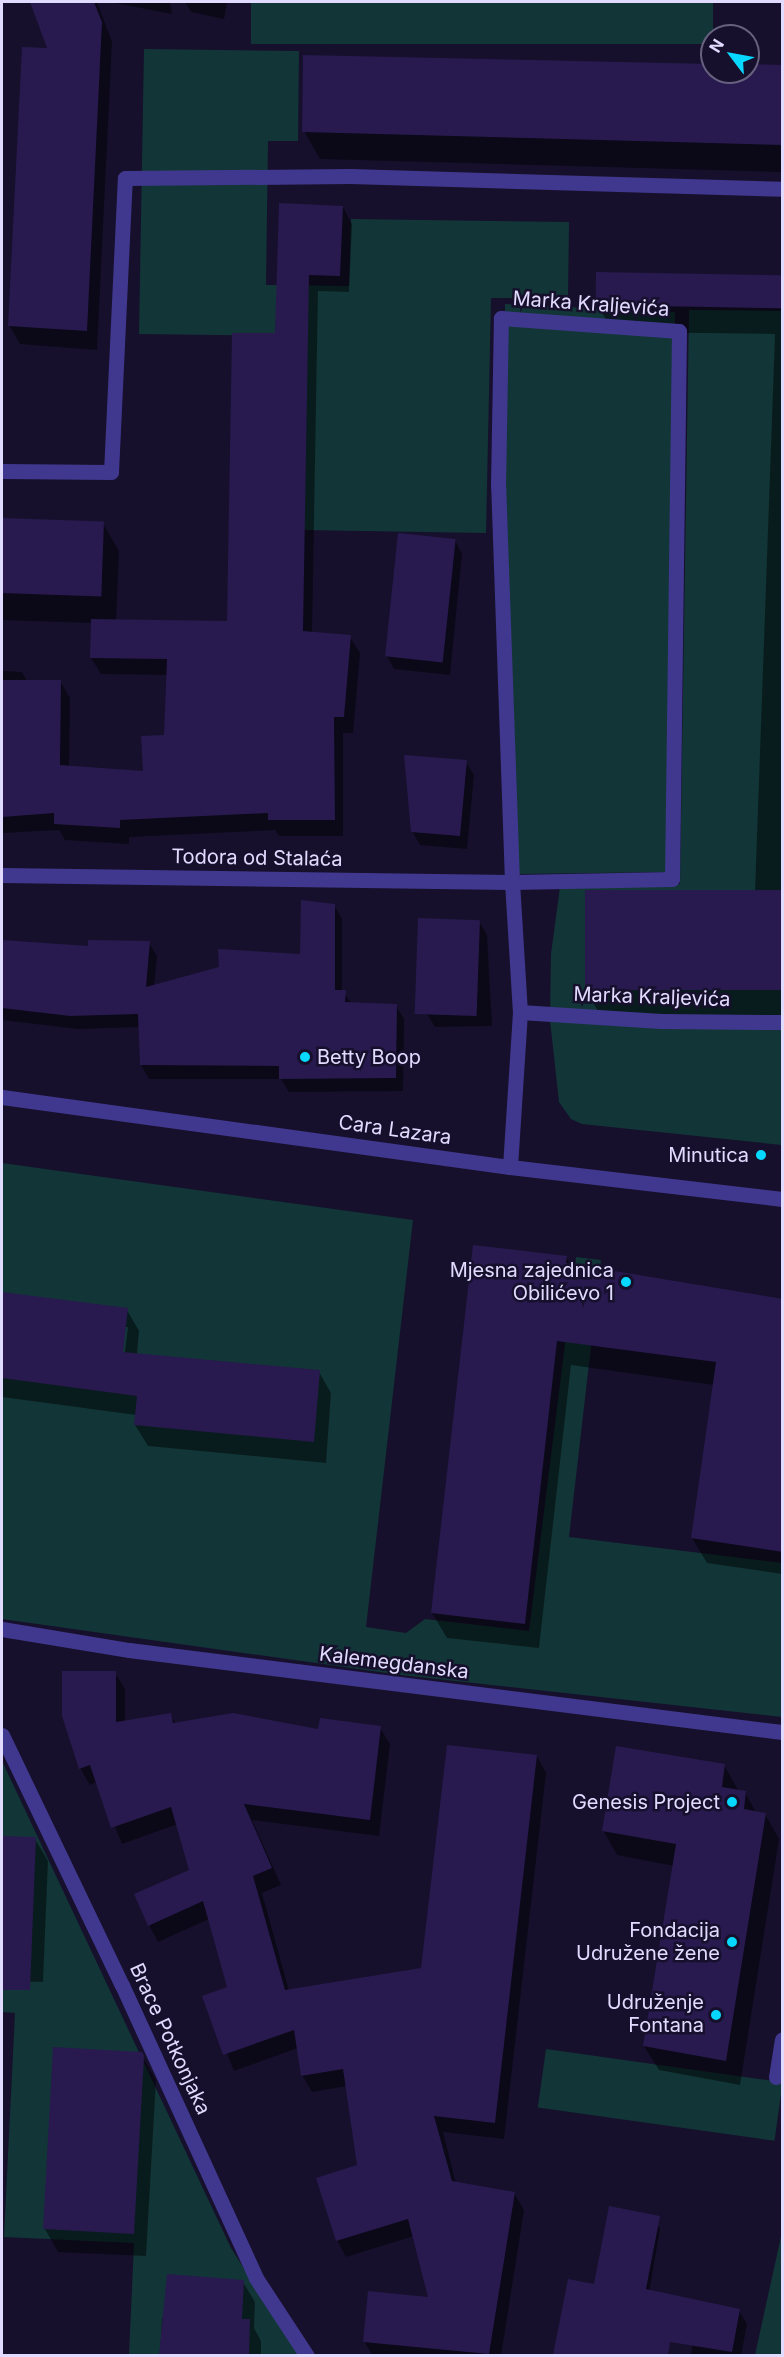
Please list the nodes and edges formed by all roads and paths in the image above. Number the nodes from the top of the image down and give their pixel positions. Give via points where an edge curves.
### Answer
1 (783, 189) edge
2 (2, 471) edge
3 (2, 875) edge
4 (512, 882) junction
5 (520, 1012) junction
6 (783, 1022) edge
7 (2, 1097) edge
8 (510, 1167) junction
9 (783, 1199) edge
10 (2, 1629) edge
11 (783, 1732) edge
12 (2, 1735) edge
13 (783, 2039) edge
14 (776, 2077) dead end
15 (307, 2355) edge

1 - 2 street via 362,177 125,178 111,472
3 - 4 street, Todora od Stalaća
4 - 4 street, Marka Kraljevića via 672,879 679,331 501,318 498,486
4 - 5 street, Marka Kraljevića
5 - 6 street, Marka Kraljevića via 661,1021
5 - 8 street, Marka Kraljevića
7 - 8 street, Cara Lazara
8 - 9 street, Cara Lazara
10 - 11 street, Kalemegdanska via 129,1650
12 - 15 street, Brace Potkonjaka via 256,2278
13 - 14 street

